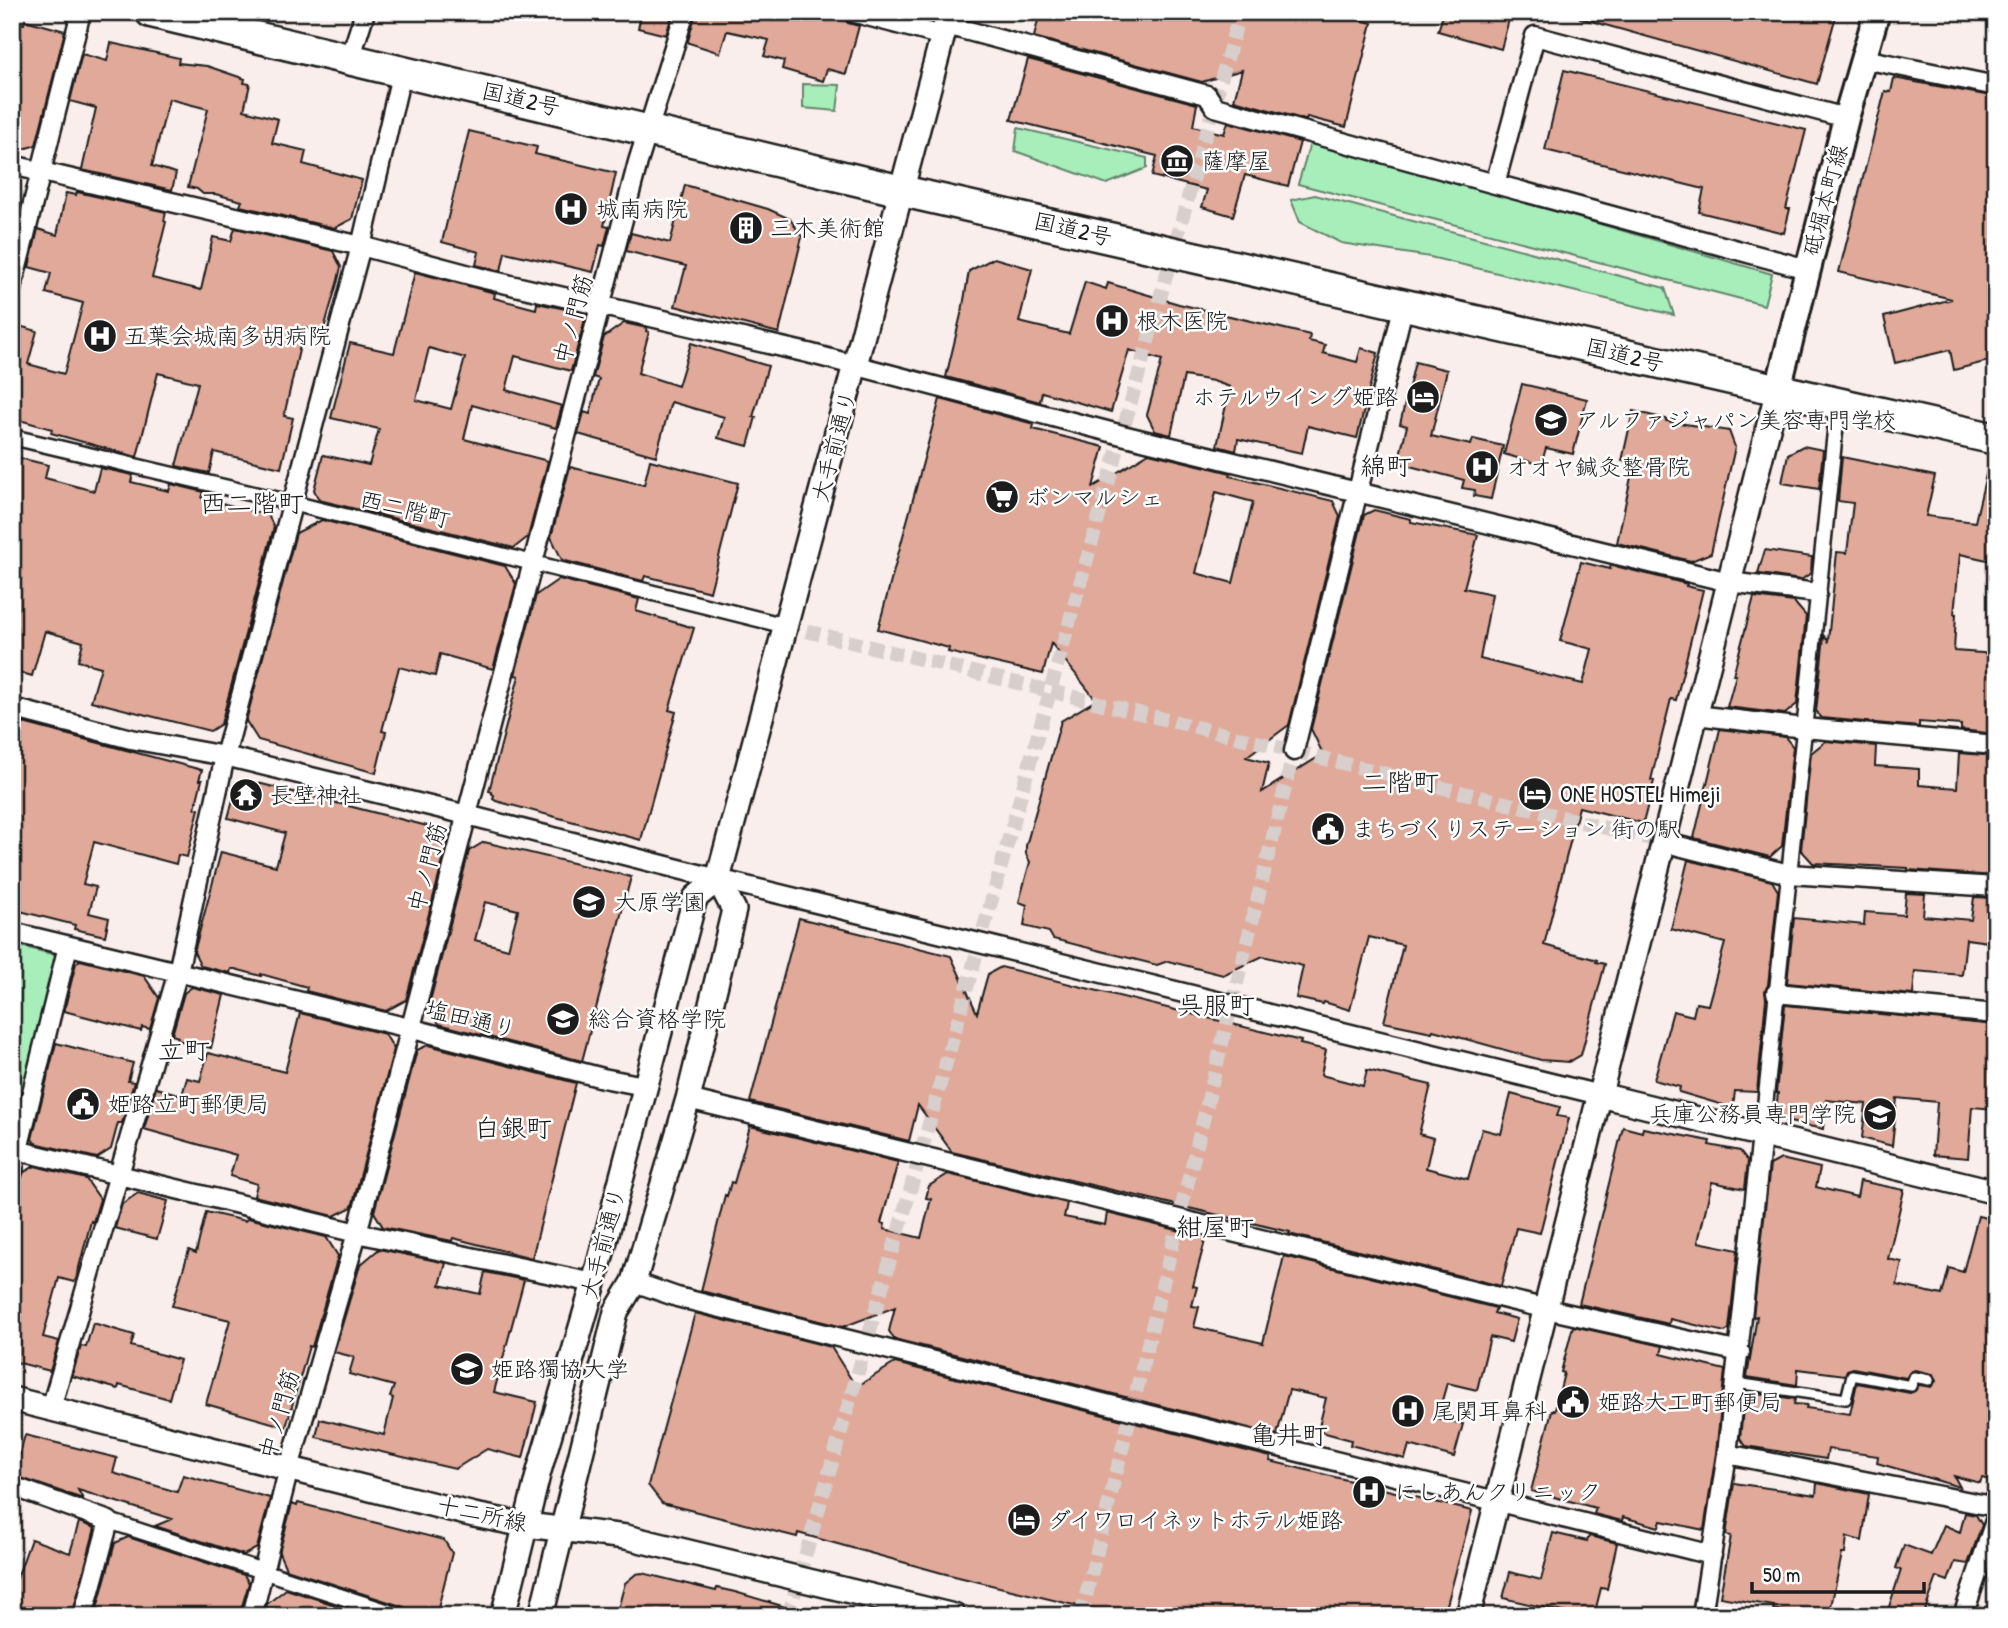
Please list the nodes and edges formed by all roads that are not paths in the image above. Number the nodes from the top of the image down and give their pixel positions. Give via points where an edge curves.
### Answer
1 (81, 12) edge
2 (151, 12) edge
3 (365, 12) edge
4 (685, 12) edge
5 (852, 12) edge
6 (1877, 12) edge
7 (946, 24) edge
8 (350, 59) junction
9 (1864, 59) junction
10 (402, 71) junction
11 (1996, 86) edge
12 (1846, 118) junction
13 (648, 130) junction
14 (12, 165) edge
15 (42, 172) junction
16 (1495, 184) junction
17 (902, 191) junction
18 (361, 246) junction
19 (1807, 269) junction
20 (12, 287) edge
21 (1404, 304) junction
22 (602, 305) junction
23 (856, 365) junction
24 (1778, 389) junction
25 (1838, 403) junction
26 (12, 437) edge
27 (1996, 439) edge
28 (1357, 491) junction
29 (292, 503) junction
30 (532, 565) junction
31 (1729, 582) junction
32 (1818, 593) junction
33 (786, 626) junction
34 (12, 708) edge
35 (1696, 715) junction
36 (1804, 728) junction
37 (1996, 745) edge
38 (1294, 751) tunnel mouth
39 (225, 756) junction
40 (467, 815) junction
41 (1663, 842) junction
42 (1789, 874) junction
43 (718, 879) junction
44 (1996, 887) edge
45 (12, 932) edge
46 (68, 946) junction
47 (178, 972) junction
48 (1776, 993) junction
49 (1996, 1014) edge
50 (409, 1028) junction
51 (644, 1086) junction
52 (1600, 1095) junction
53 (688, 1099) junction
54 (1762, 1135) junction
55 (16, 1150) edge
56 (12, 1174) edge
57 (120, 1175) junction
58 (1996, 1192) edge
59 (357, 1233) junction
60 (634, 1282) junction
61 (594, 1283) junction
62 (1547, 1309) junction
63 (1740, 1352) junction
64 (1928, 1380) dead end
65 (1736, 1383) junction
66 (12, 1399) edge
67 (51, 1408) junction
68 (1727, 1454) junction
69 (289, 1468) junction
70 (12, 1486) edge
71 (1498, 1501) junction
72 (1996, 1507) edge
73 (1996, 1518) edge
74 (109, 1521) junction
75 (526, 1524) junction
76 (563, 1529) junction
77 (1712, 1555) junction
78 (263, 1569) junction
79 (83, 1616) edge
80 (252, 1616) edge
81 (401, 1616) edge
82 (503, 1616) edge
83 (541, 1616) edge
84 (954, 1616) edge
85 (1468, 1616) edge
86 (1702, 1616) edge
87 (1963, 1616) edge

1 - 15 street
2 - 8 highway, 国道2号
3 - 8 street
4 - 13 street, 中ノ門筋
5 - 7 street
6 - 9 main road, 砥堀本町線
7 - 16 street via 1207,95 1215,107
7 - 17 street, 大手前通り
8 - 10 highway, 国道2号
9 - 11 street
9 - 12 main road, 砥堀本町線
10 - 13 highway, 国道2号
10 - 18 street
12 - 16 street via 1535,36
12 - 19 main road, 砥堀本町線
13 - 17 highway, 国道2号
13 - 22 street, 中ノ門筋
14 - 15 street
15 - 18 street
15 - 20 street
16 - 19 street
17 - 21 highway, 国道2号
17 - 23 street, 大手前通り
18 - 22 street
18 - 29 street
19 - 24 main road, 砥堀本町線
21 - 24 highway, 国道2号
21 - 28 street
22 - 23 street
22 - 30 street, 中ノ門筋
23 - 28 street
23 - 33 street, 大手前通り
24 - 25 highway, 国道2号
24 - 31 street
25 - 27 highway, 国道2号
25 - 32 street
26 - 29 street, 西二階町
28 - 31 street
28 - 38 street
29 - 30 street, 西二階町
29 - 39 street
30 - 33 street, 西二階町
30 - 40 street, 中ノ門筋
31 - 32 street
31 - 35 street
32 - 36 street
33 - 43 street, 大手前通り
34 - 39 street
35 - 36 street
35 - 41 street
36 - 37 street
36 - 42 street
39 - 40 street
39 - 47 street
40 - 43 street
40 - 50 street, 中ノ門筋
41 - 42 street
41 - 52 street
42 - 44 street
42 - 48 street
43 - 51 street, 大手前通り via 695,898
43 - 52 street
43 - 53 street, 大手前通り via 734,910
45 - 46 street, 塩田通り
46 - 47 street, 塩田通り
46 - 55 street
47 - 50 street, 塩田通り
47 - 57 street
48 - 49 street
48 - 54 street
50 - 51 street, 塩田通り
50 - 59 street, 中ノ門筋
51 - 61 street, 大手前通り
52 - 54 street
52 - 62 street
53 - 60 street, 大手前通り
53 - 62 street
54 - 58 street
54 - 63 street
55 - 56 street
55 - 57 street
57 - 59 street
57 - 67 street
59 - 61 street
59 - 69 street, 中ノ門筋
60 - 71 street via 704,1304
60 - 76 street, 大手前通り via 616,1312
61 - 75 street, 大手前通り
62 - 63 street
62 - 71 street
63 - 65 street
64 - 65 lane via 1914,1377 1911,1386 1852,1375 1846,1399
65 - 68 street
66 - 67 street, 十二所線
67 - 69 street, 十二所線
68 - 72 street
68 - 77 street
69 - 75 street, 十二所線
69 - 78 street, 中ノ門筋
70 - 74 street
71 - 77 street
71 - 85 street
73 - 87 street
74 - 78 street
74 - 79 street
75 - 76 street, 十二所線
75 - 82 street, 大手前通り
76 - 83 street, 大手前通り
76 - 84 street, 十二所線 via 626,1537
77 - 86 street
78 - 80 street, 中ノ門筋
78 - 81 street

